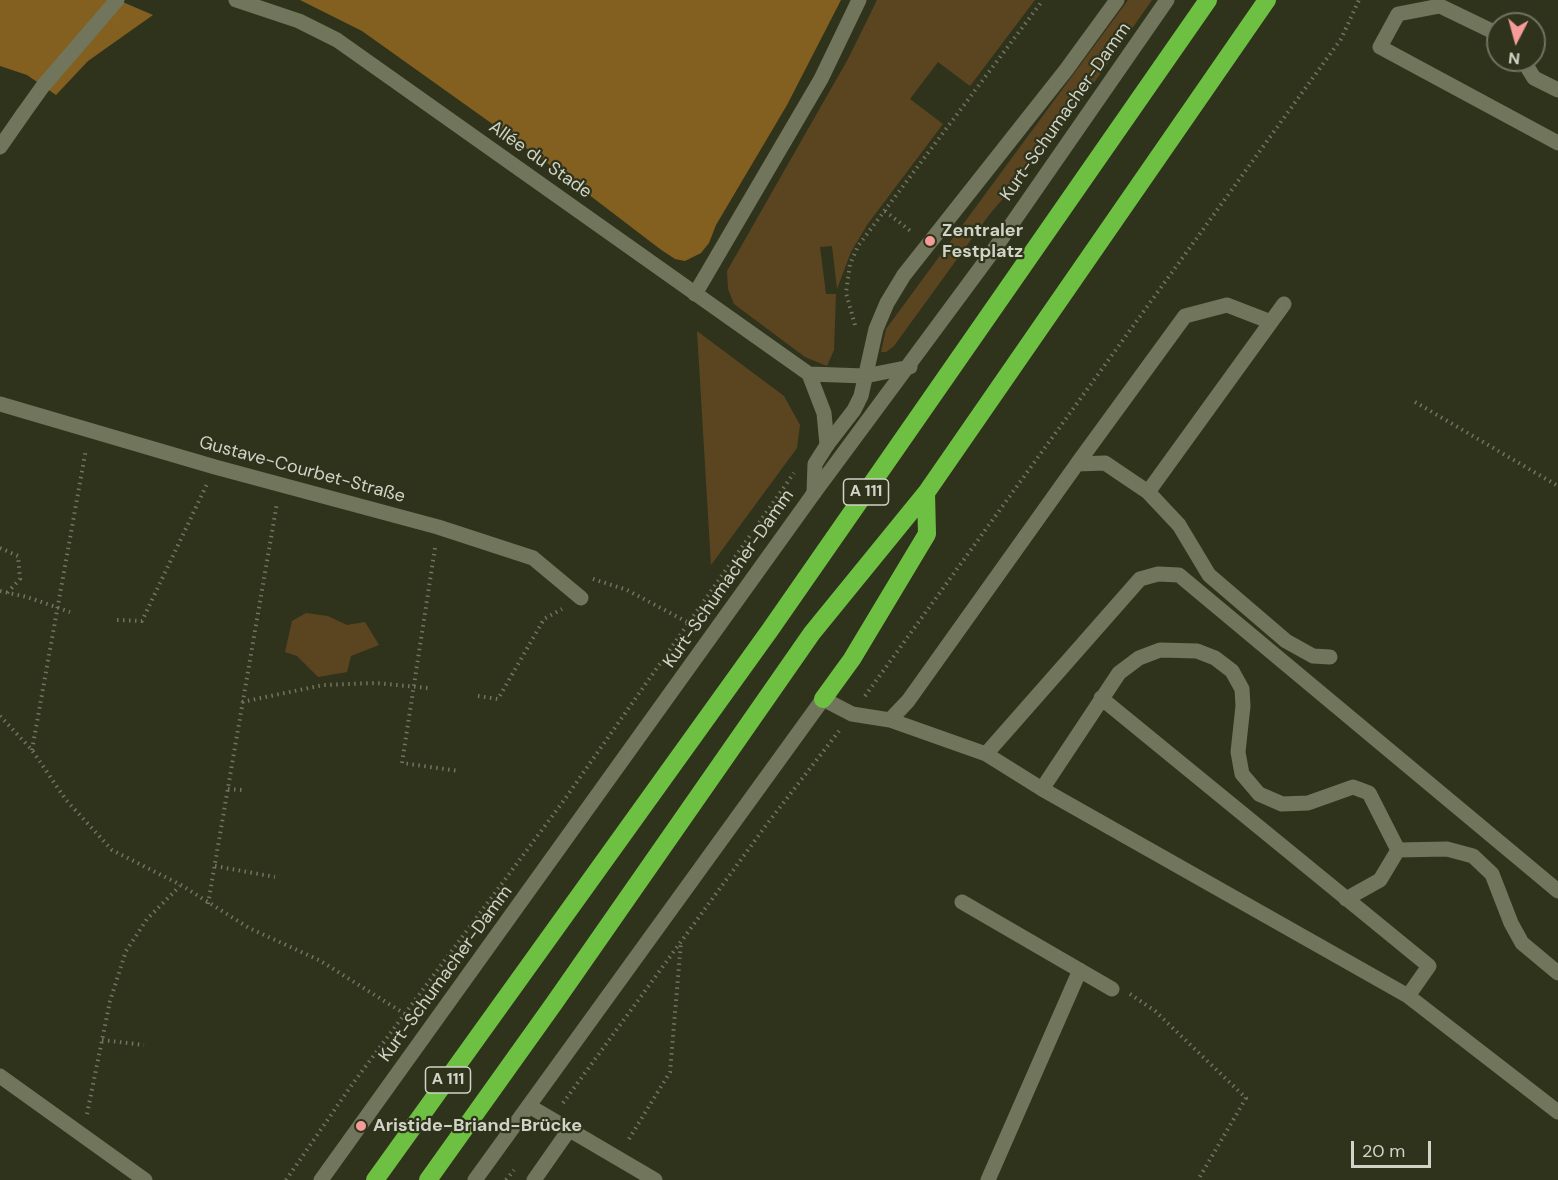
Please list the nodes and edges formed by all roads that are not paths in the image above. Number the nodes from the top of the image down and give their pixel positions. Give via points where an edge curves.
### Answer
1 (117, 0) edge
2 (236, 0) edge
3 (859, 0) edge
4 (1117, 0) edge
5 (1167, 0) edge
6 (1208, 0) edge
7 (1267, 0) edge
8 (1486, 28) edge
9 (1531, 72) edge
10 (1558, 90) edge
11 (1558, 143) edge
12 (0, 147) edge
13 (695, 294) junction
14 (1284, 304) dead end
15 (1271, 322) junction
16 (909, 367) junction
17 (809, 374) junction
18 (866, 376) junction
19 (0, 404) edge
20 (827, 445) junction
21 (1077, 464) junction
22 (1148, 492) junction
23 (814, 493) junction
24 (926, 493) junction
25 (580, 598) road end
26 (1330, 657) dead end
27 (1101, 698) junction
28 (823, 699) junction
29 (890, 720) junction
30 (986, 754) junction
31 (1042, 789) junction
32 (1398, 850) junction
33 (1558, 891) edge
34 (1346, 899) junction
35 (962, 902) dead end
36 (1080, 970) junction
37 (1558, 973) edge
38 (1112, 989) road end
39 (1408, 996) junction
40 (0, 1076) edge
41 (529, 1106) junction
42 (1558, 1112) edge
43 (569, 1130) junction
44 (145, 1180) edge
45 (321, 1180) edge
46 (375, 1180) edge
47 (428, 1180) edge
48 (475, 1180) edge
49 (534, 1180) edge
50 (655, 1180) edge
51 (988, 1180) edge

1 - 12 main road via 43,86
2 - 13 main road, Allée du Stade via 299,21 337,40
3 - 13 main road via 821,79
4 - 18 main road via 904,275 876,329
5 - 16 main road, Kurt-Schumacher-Damm
6 - 46 highway, A 111 via 770,630
7 - 24 highway, A 111
8 - 11 main road via 1440,6 1398,14 1380,47
9 - 10 main road via 1534,78
13 - 17 main road, Allée du Stade
14 - 15 main road
15 - 21 main road via 1227,305 1185,315
15 - 22 main road
16 - 18 main road
16 - 23 main road, Kurt-Schumacher-Damm
17 - 18 main road
17 - 20 main road via 824,413
18 - 20 main road via 854,410
19 - 25 main road, Gustave-Courbet-Straße via 438,527 533,558
20 - 23 main road via 815,464
21 - 22 main road via 1105,463
21 - 29 main road via 908,701
22 - 26 main road via 1179,525 1209,575 1286,641 1313,656
23 - 45 main road, Kurt-Schumacher-Damm
24 - 28 highway via 927,534 852,659
24 - 47 highway, A 111 via 812,633
27 - 31 main road
27 - 32 main road via 1119,673 1139,658 1160,650 1197,651 1215,657 1232,671 1242,689 1238,752 1242,774 1259,794 1282,804 1308,802 1353,787 1369,793
27 - 34 main road
28 - 29 main road via 852,714
28 - 41 main road
29 - 30 main road
30 - 31 main road
30 - 33 main road via 1140,579 1158,574 1179,575
31 - 39 main road
32 - 34 main road via 1380,880
32 - 37 main road via 1447,849 1473,856 1492,874 1510,923 1522,943
34 - 39 main road via 1429,966
35 - 36 main road
36 - 38 main road
36 - 51 main road
39 - 42 main road
40 - 44 main road
41 - 43 main road
41 - 48 main road
43 - 49 main road
43 - 50 main road

